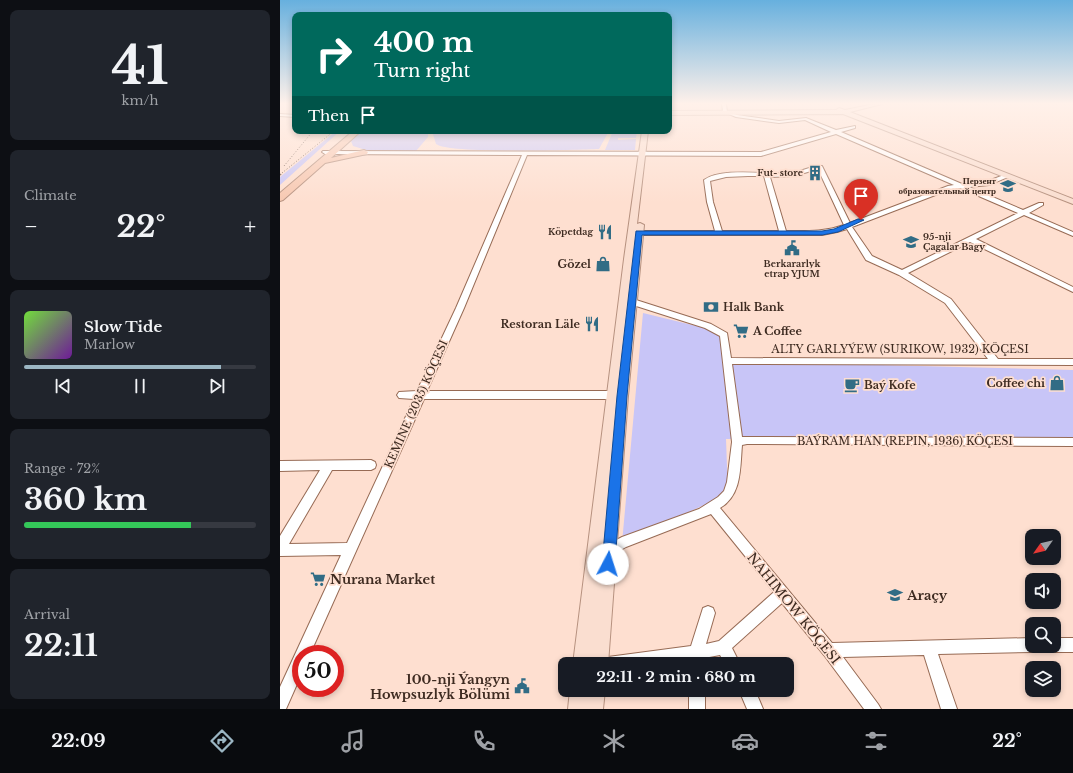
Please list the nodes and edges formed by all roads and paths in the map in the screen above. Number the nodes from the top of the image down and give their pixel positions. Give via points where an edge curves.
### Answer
1 (345, 137) edge
2 (348, 137) edge
3 (645, 137) edge
4 (649, 137) edge
5 (819, 137) edge
6 (848, 137) edge
7 (909, 137) edge
8 (911, 137) edge
9 (330, 150) junction
10 (364, 152) junction
11 (525, 153) junction
12 (646, 154) junction
13 (317, 165) junction
14 (767, 175) junction
15 (1006, 176) junction
16 (962, 186) junction
17 (280, 190) edge
18 (280, 198) edge
19 (1073, 201) edge
20 (1041, 204) dead end
21 (1024, 213) junction
22 (848, 226) junction
23 (639, 233) junction
24 (718, 233) junction
25 (783, 233) junction
26 (1073, 234) edge
27 (970, 239) junction
28 (902, 273) junction
29 (1073, 290) edge
30 (633, 302) junction
31 (728, 361) junction
32 (996, 362) junction
33 (1073, 362) edge
34 (402, 395) dead end
35 (420, 395) junction
36 (612, 396) junction
37 (737, 442) junction
38 (1073, 442) edge
39 (329, 465) junction
40 (371, 465) dead end
41 (280, 466) edge
42 (713, 508) junction
43 (280, 547) edge
44 (595, 547) junction
45 (350, 549) junction
46 (280, 550) edge
47 (610, 550) junction
48 (783, 593) junction
49 (708, 612) dead end
50 (1073, 644) edge
51 (307, 645) edge
52 (1061, 645) edge
53 (1025, 646) edge
54 (723, 647) junction
55 (929, 648) junction
56 (829, 650) junction
57 (583, 657) edge
58 (600, 657) edge
59 (697, 657) edge
60 (701, 657) edge
61 (729, 657) edge
62 (292, 678) edge
63 (578, 697) edge
64 (595, 697) edge
65 (697, 697) edge
66 (750, 697) edge
67 (280, 704) edge
68 (577, 709) edge
69 (594, 709) edge
70 (697, 709) edge
71 (755, 709) edge
72 (873, 709) edge
73 (949, 709) edge

1 - 9 highway
2 - 10 highway via 350,148
3 - 12 main road
4 - 12 main road
5 - 12 street via 761,154
6 - 16 street
7 - 15 main road
8 - 19 main road
9 - 10 street
9 - 13 highway
9 - 17 highway
10 - 11 street
10 - 13 highway via 340,156
11 - 12 street
11 - 35 street, KEMINE (2035) KÖÇESI via 460,308
12 - 23 main road
12 - 36 main road via 629,250
13 - 18 highway
14 - 22 street via 794,174 820,167
14 - 24 street via 721,176 707,180
14 - 25 street
15 - 16 street via 989,183
15 - 19 main road
16 - 21 street
16 - 22 street via 943,189
20 - 21 street
21 - 26 street
21 - 27 street
22 - 25 street via 822,233
22 - 28 street via 869,258
23 - 24 street
23 - 30 main road
24 - 25 street
27 - 28 street
27 - 29 street
28 - 32 street via 948,301
30 - 31 street via 724,335
30 - 47 main road
31 - 32 street, ALTY GARLYÝEW (SURIKOW, 1932) KÖÇESI
31 - 37 street
32 - 33 street, ALTY GARLYÝEW (SURIKOW, 1932) KÖÇESI
34 - 35 street
35 - 36 street
35 - 45 street, KEMINE (2035) KÖÇESI
36 - 44 main road
37 - 38 street, BAÝRAM HAN (REPIN, 1936) KÖÇESI
37 - 42 street via 734,482 725,498
39 - 40 street
39 - 41 street
39 - 43 street
42 - 47 street
42 - 48 street, NAHIMOW KÖÇESI
44 - 47 street
44 - 57 main road
45 - 46 street
45 - 51 street, KEMINE (2035) KÖÇESI
47 - 58 main road
48 - 54 street
48 - 56 street, NAHIMOW KÖÇESI
49 - 59 street
50 - 52 street
53 - 55 street
54 - 60 street
54 - 61 street
55 - 56 street
55 - 73 street
56 - 72 street, NAHIMOW KÖÇESI
62 - 67 street
63 - 68 main road
64 - 69 main road
65 - 70 street
66 - 71 street

